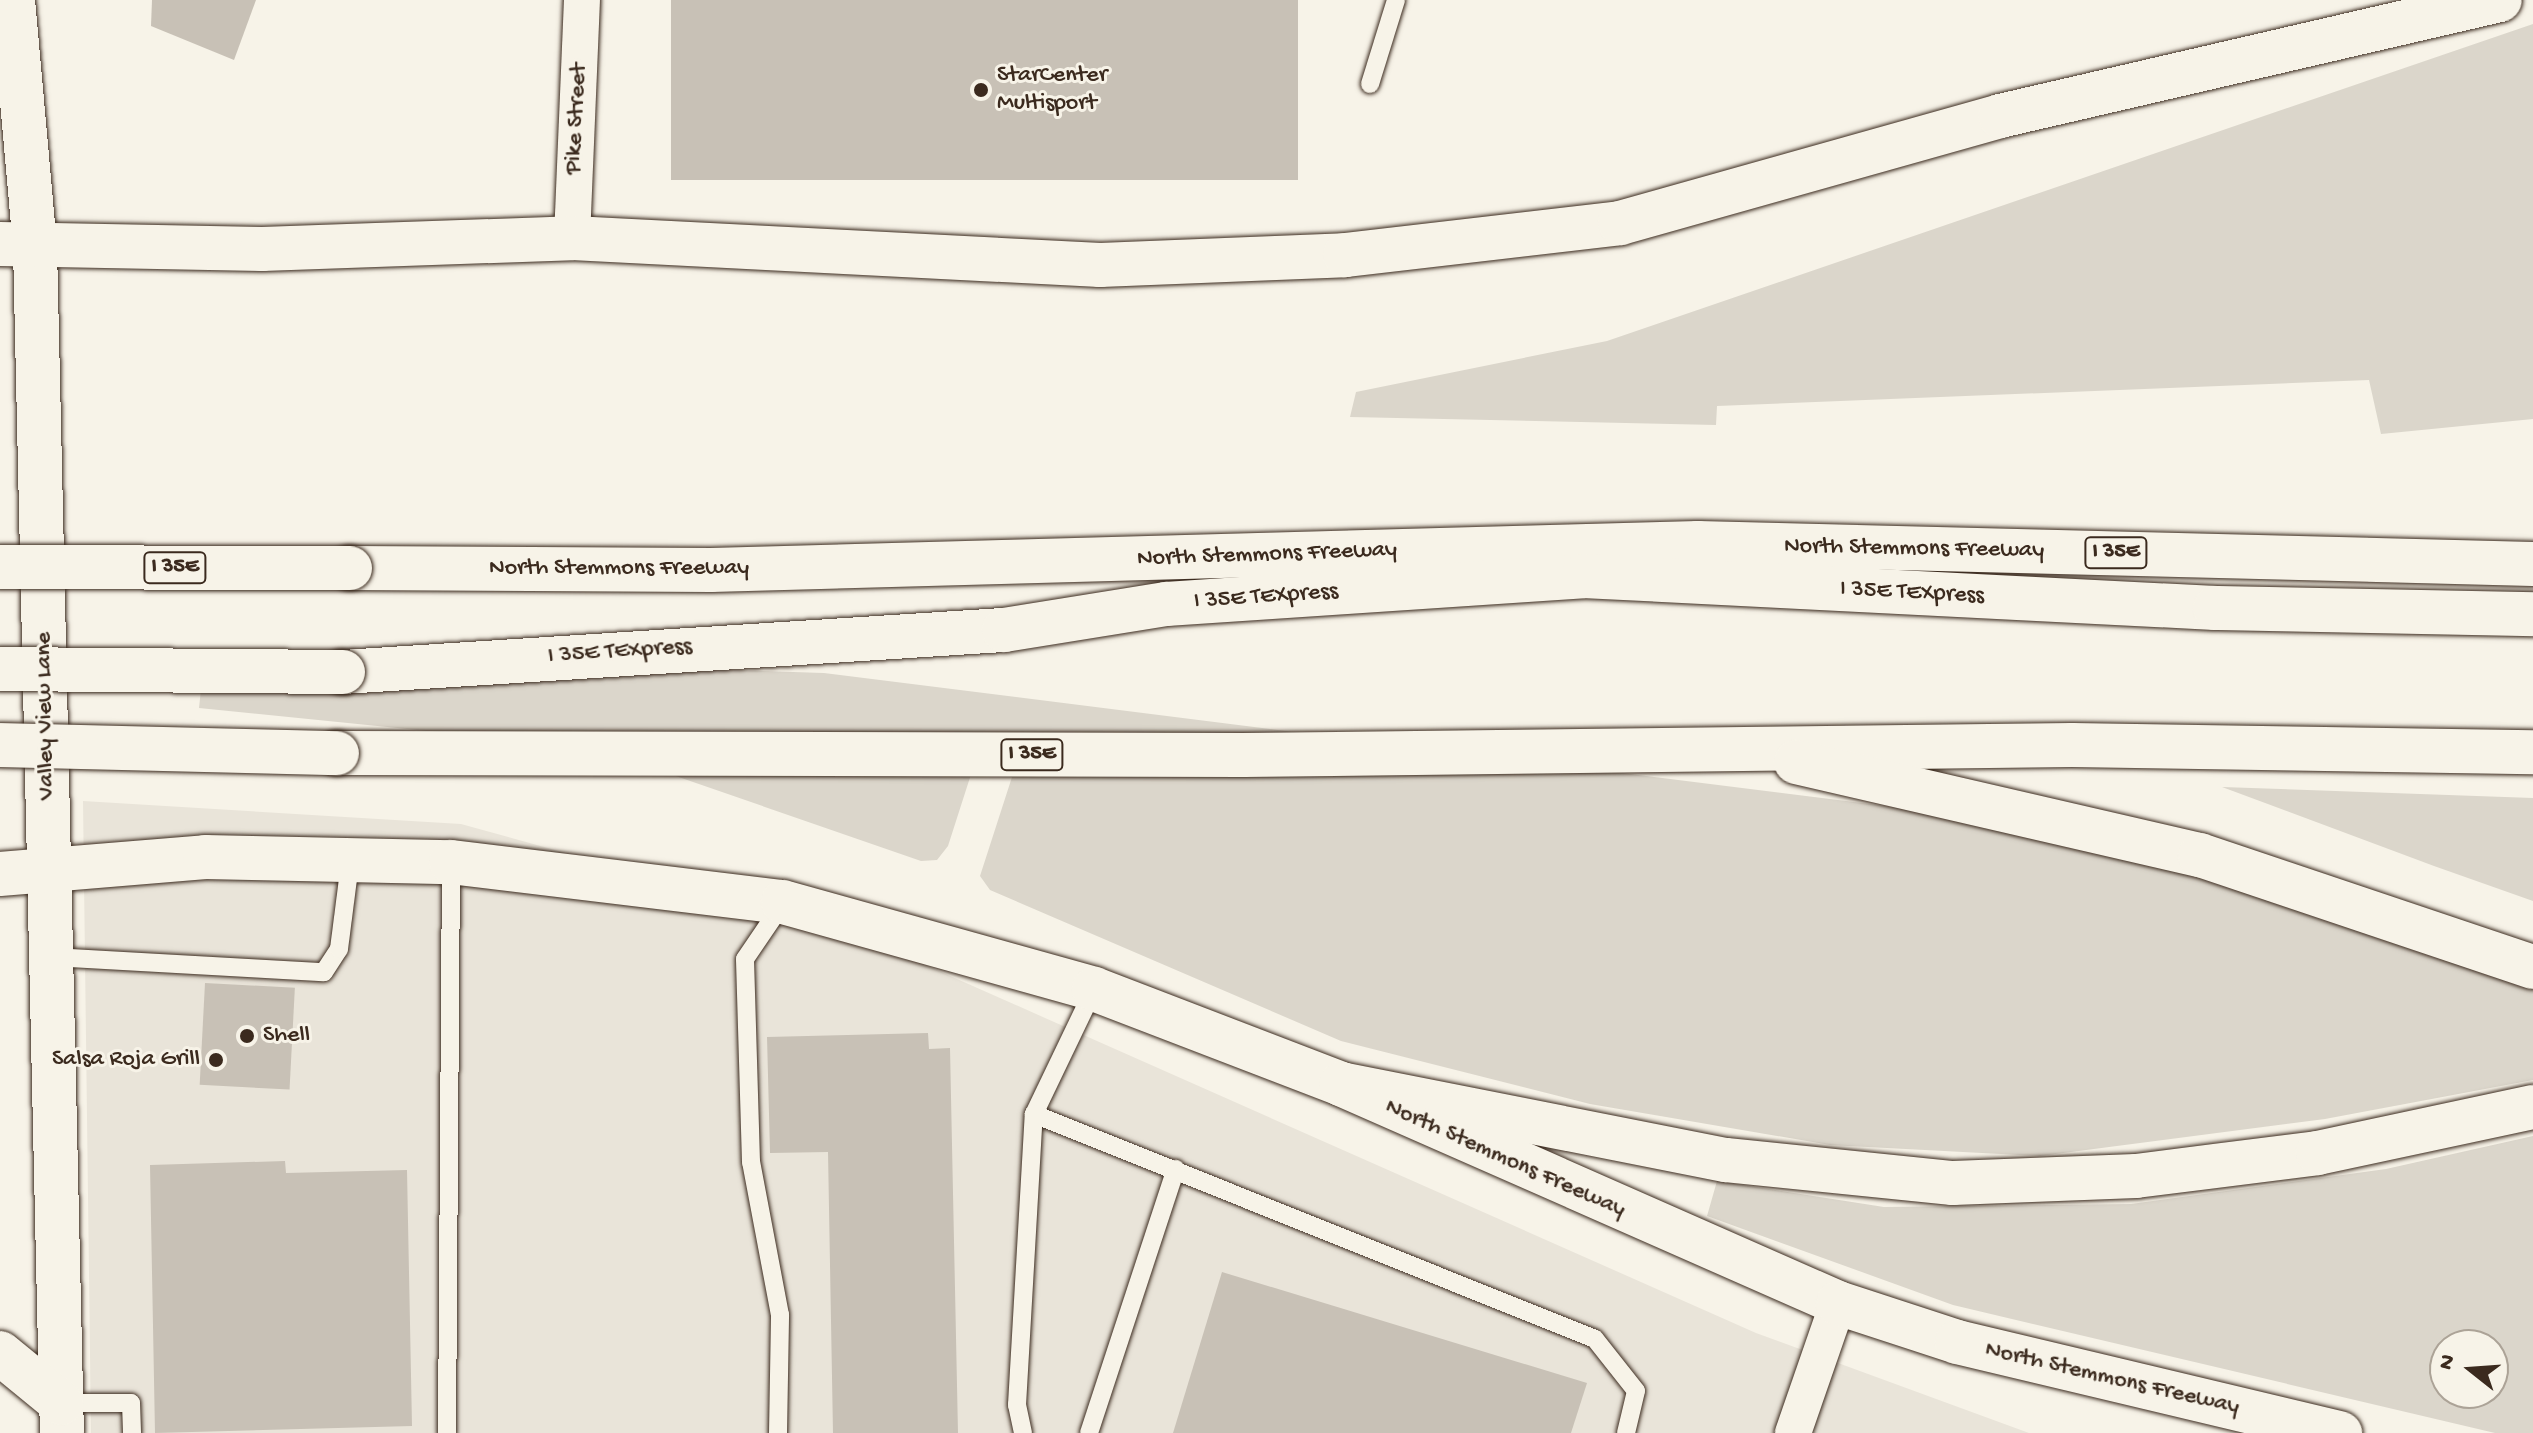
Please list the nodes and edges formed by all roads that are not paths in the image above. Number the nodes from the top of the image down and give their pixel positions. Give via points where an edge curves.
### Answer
1 (13, 0) edge
2 (582, 0) edge
3 (1396, 0) edge
4 (2500, 0) edge
5 (1370, 84) dead end
6 (572, 238) junction
7 (18, 245) edge
8 (2533, 533) edge
9 (2482, 562) junction
10 (2533, 564) edge
11 (0, 567) edge
12 (2533, 614) edge
13 (0, 669) edge
14 (0, 745) edge
15 (1727, 745) junction
16 (2533, 752) edge
17 (451, 862) junction
18 (350, 863) junction
19 (52, 872) junction
20 (0, 874) edge
21 (783, 902) junction
22 (52, 957) junction
23 (2533, 967) edge
24 (1094, 989) junction
25 (1341, 1084) junction
26 (2533, 1107) edge
27 (1034, 1114) junction
28 (1176, 1169) junction
29 (1838, 1303) junction
30 (0, 1353) edge
31 (61, 1418) edge
32 (132, 1433) edge
33 (447, 1433) edge
34 (778, 1433) edge
35 (1023, 1433) edge
36 (1089, 1433) edge
37 (1626, 1433) edge
38 (1793, 1433) edge
39 (2340, 1433) edge

1 - 7 main road, Valley View Lane
2 - 6 street, Pike Street
3 - 5 lane
4 - 6 main road via 2000,116 1620,223 1345,255 1100,265
6 - 7 main road via 262,249
7 - 19 main road, Valley View Lane
8 - 9 main road
9 - 10 main road, North Stemmons Freeway / I 35E
9 - 11 main road, North Stemmons Freeway / I 35E, bridge via 1698,543 711,570
12 - 13 main road, I 35E TEXpress, bridge via 2215,608 1583,576 1166,604 1004,630 343,672
14 - 15 main road, I 35E, bridge via 337,753 1243,755
15 - 16 main road, I 35E
15 - 23 main road via 2200,855
17 - 18 main road, North Stemmons Freeway
17 - 21 main road, North Stemmons Freeway
17 - 33 lane
18 - 19 main road, North Stemmons Freeway via 205,857
18 - 22 lane via 339,949 324,972
19 - 20 main road, North Stemmons Freeway
19 - 22 main road, Valley View Lane
21 - 24 main road, North Stemmons Freeway
21 - 34 lane via 745,959 751,1162 780,1315
22 - 31 main road, Valley View Lane
24 - 25 main road, North Stemmons Freeway
24 - 27 lane
25 - 26 main road via 1726,1160 1953,1183 2136,1176 2303,1155
25 - 29 main road, North Stemmons Freeway
27 - 28 lane
27 - 35 lane via 1017,1405
28 - 36 lane
28 - 37 lane via 1595,1339 1636,1391
29 - 38 street
29 - 39 main road, North Stemmons Freeway via 1957,1342
30 - 31 main road
31 - 32 lane via 131,1403

